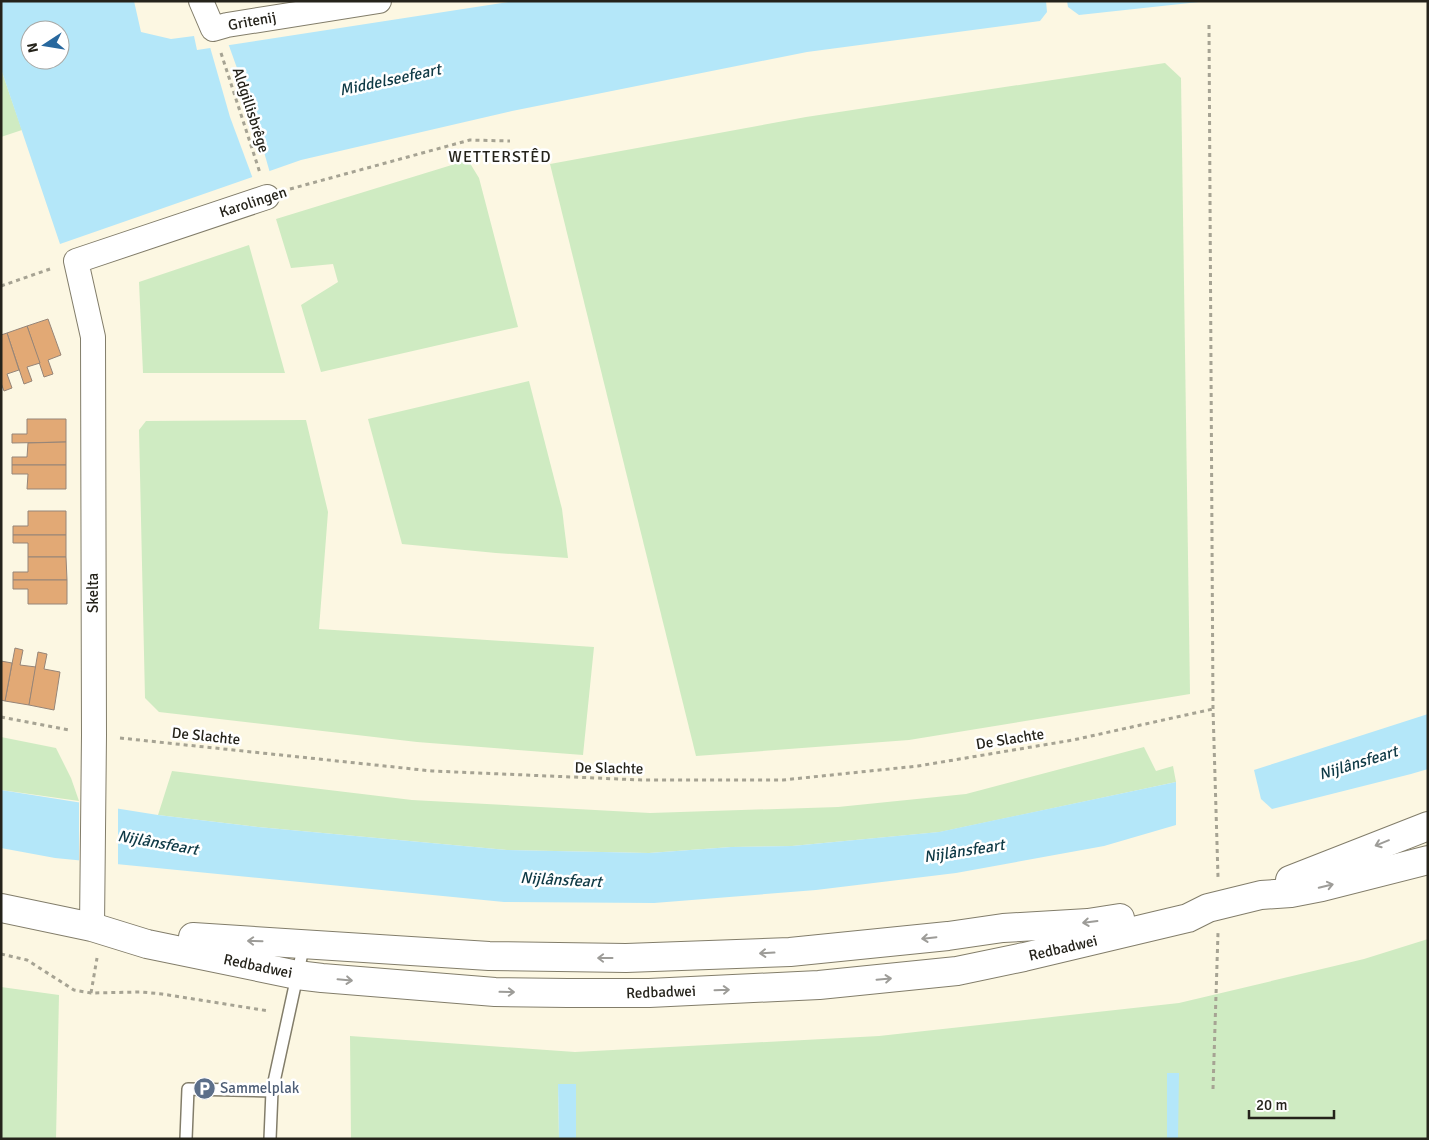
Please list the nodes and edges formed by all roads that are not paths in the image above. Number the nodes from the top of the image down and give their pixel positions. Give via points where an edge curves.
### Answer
1 (201, 1) edge
2 (379, 1) edge
3 (267, 197) road end
4 (76, 261) joint
5 (1428, 826) edge
6 (1428, 860) edge
7 (1261, 896) junction
8 (1, 908) edge
9 (1208, 908) junction
10 (102, 929) junction
11 (304, 943) junction
12 (297, 975) junction
13 (272, 1092) junction
14 (186, 1139) edge
15 (270, 1139) edge

1 - 2 street, Gritenij via 216,37 227,25
3 - 4 street, Karolingen
4 - 10 street, Skelta via 93,337 92,878
5 -> 7 street, Redbadwei via 1288,881
7 -> 6 street, Redbadwei via 1322,887
7 - 9 street, Redbadwei
8 - 10 street, Redbadwei
9 -> 11 street, Redbadwei via 865,945 716,956 545,958
12 -> 9 street, Redbadwei via 495,992 649,993 819,985 958,971 1188,918
11 -> 10 street, Redbadwei via 232,941
10 - 12 street, Redbadwei via 147,944
11 - 12 lane
12 - 13 lane
13 - 14 lane via 188,1088
13 - 15 lane

